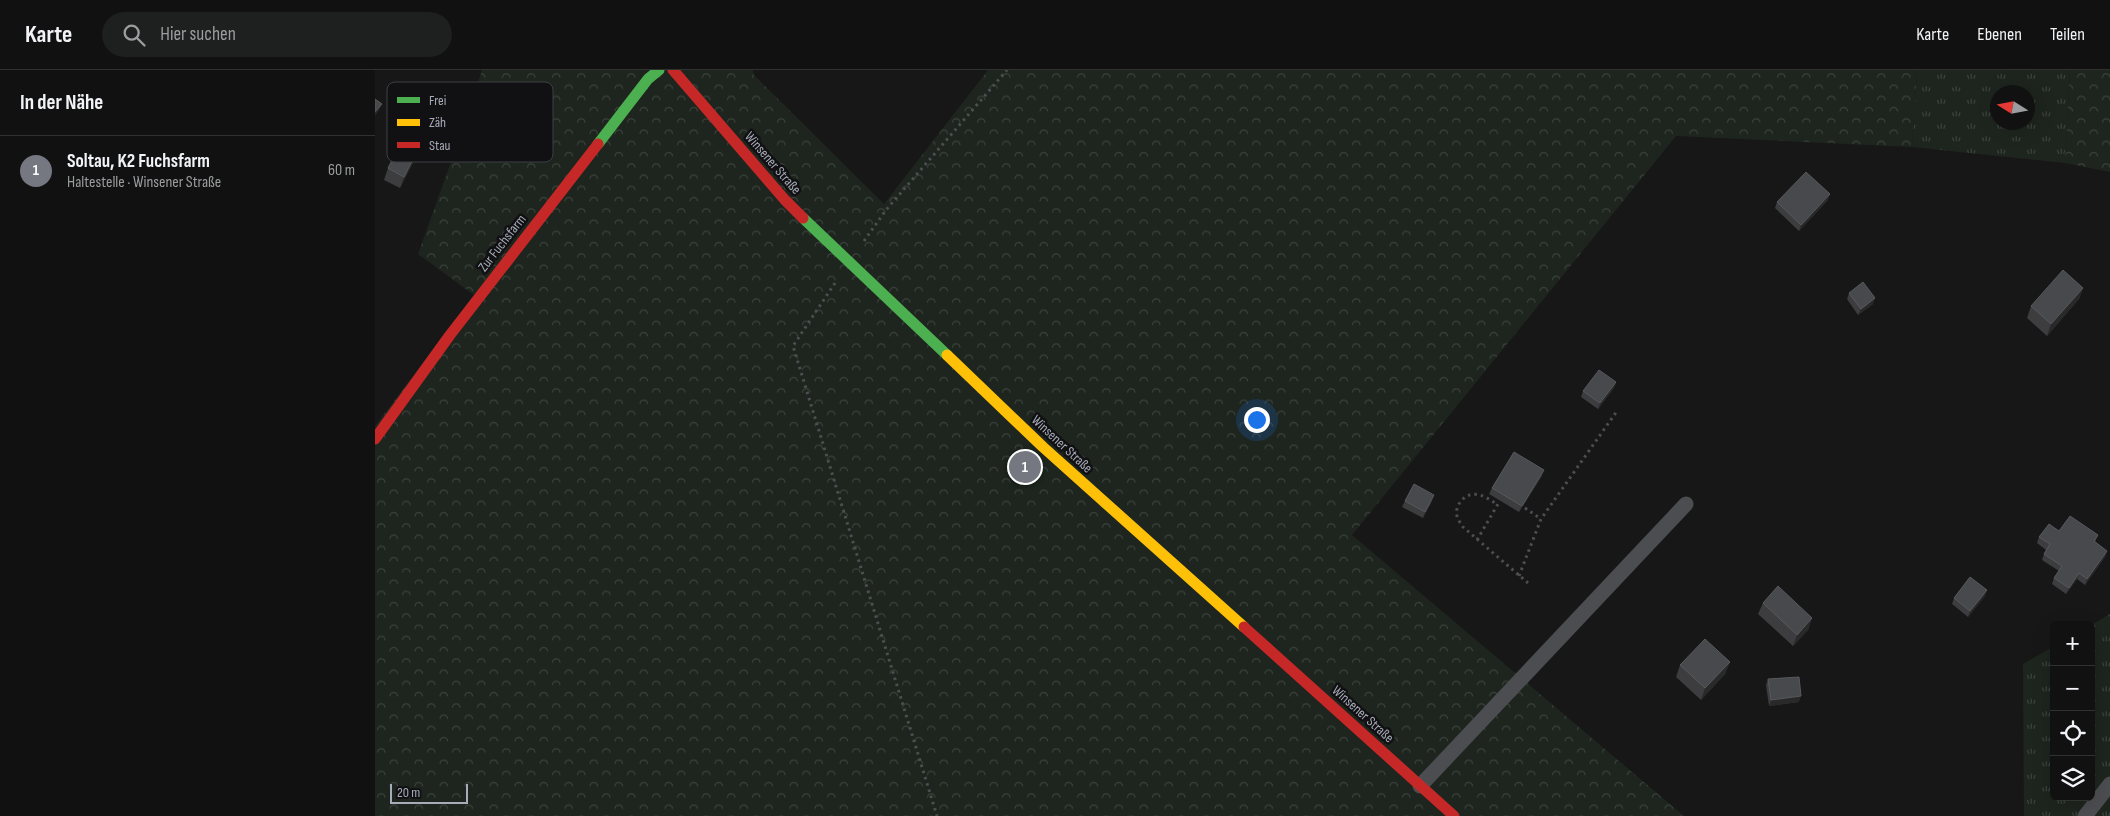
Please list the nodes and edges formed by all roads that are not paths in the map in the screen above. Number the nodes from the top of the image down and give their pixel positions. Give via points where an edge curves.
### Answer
1 (659, 70) edge
2 (673, 70) edge
3 (375, 439) edge
4 (1686, 504) dead end
5 (2110, 784) edge
6 (1420, 786) junction
7 (1454, 816) edge
8 (2085, 816) edge

1 - 3 main road, Zur Fuchsfarm via 648,79 468,312
2 - 6 main road, Winsener Straße via 785,200 849,262 1043,447
4 - 6 lane
5 - 8 lane
6 - 7 main road, Winsener Straße

